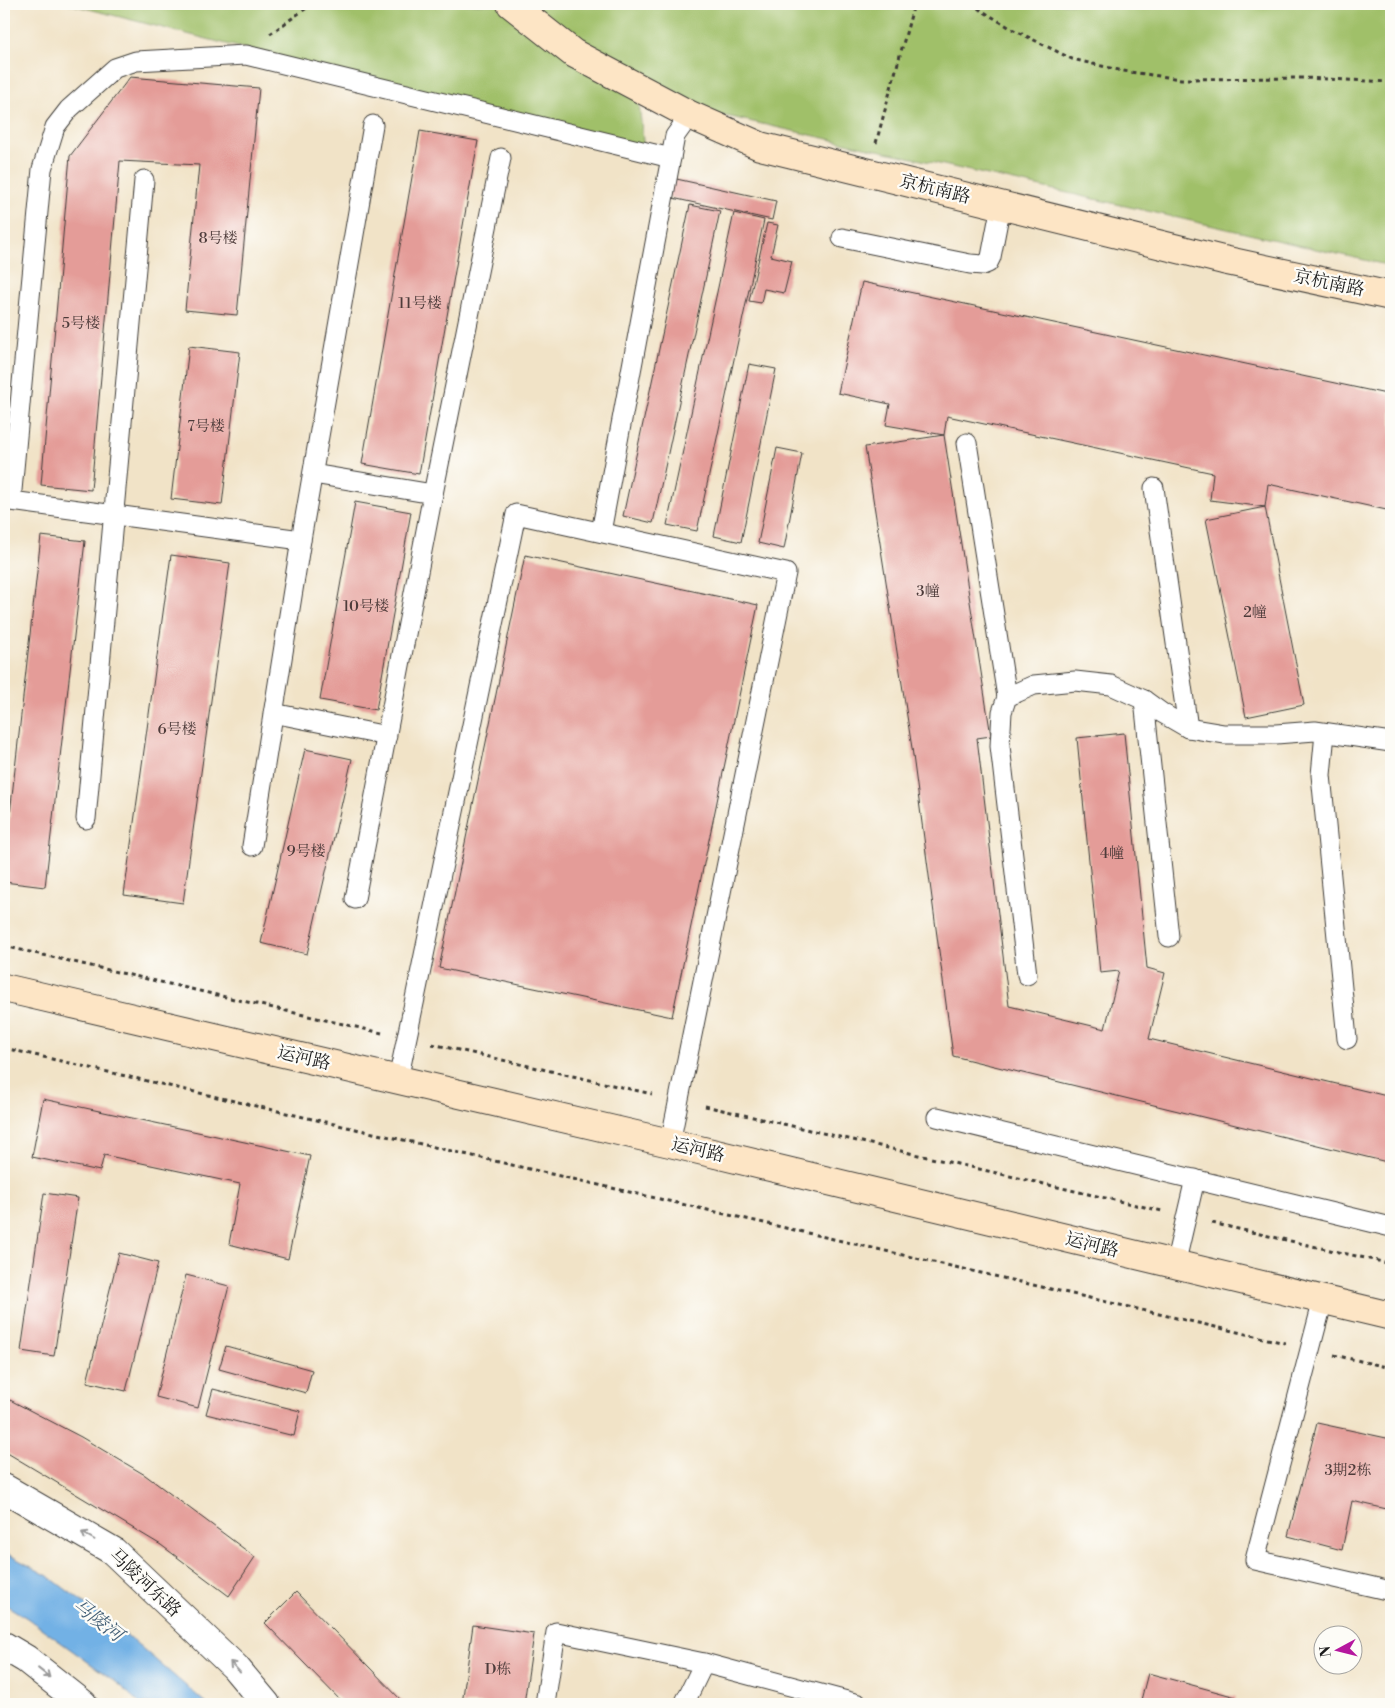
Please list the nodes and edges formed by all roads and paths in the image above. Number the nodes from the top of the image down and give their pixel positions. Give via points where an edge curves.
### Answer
1 (312, 4) edge
2 (512, 4) edge
3 (914, 4) edge
4 (971, 4) edge
5 (239, 56) junction
6 (1391, 82) edge
7 (690, 116) junction
8 (373, 125) dead end
9 (501, 158) dead end
10 (671, 158) junction
11 (868, 172) junction
12 (144, 180) dead end
13 (1001, 205) junction
14 (842, 238) dead end
15 (1391, 296) edge
16 (967, 443) dead end
17 (313, 474) junction
18 (1154, 488) dead end
19 (433, 494) junction
20 (8, 501) edge
21 (114, 514) junction
22 (601, 532) junction
23 (301, 540) junction
24 (1007, 698) junction
25 (1144, 700) junction
26 (273, 713) junction
27 (1188, 728) junction
28 (1325, 733) junction
29 (387, 736) junction
30 (1391, 742) edge
31 (86, 819) dead end
32 (252, 846) dead end
33 (355, 899) dead end
34 (1170, 938) dead end
35 (1027, 976) dead end
36 (4, 988) edge
37 (1347, 1039) dead end
38 (4, 1048) edge
39 (398, 1080) junction
40 (937, 1117) dead end
41 (670, 1143) junction
42 (1195, 1178) junction
43 (1391, 1227) edge
44 (1175, 1265) junction
45 (1323, 1300) junction
46 (1391, 1316) edge
47 (1309, 1349) junction
48 (1391, 1368) edge
49 (4, 1488) edge
50 (1391, 1591) edge
51 (4, 1646) edge
52 (704, 1664) junction
53 (83, 1704) edge
54 (266, 1704) edge
55 (545, 1704) edge
56 (684, 1704) edge
57 (858, 1704) edge

1 - 5 path
2 - 7 street, 京杭南路 via 573,54
3 - 11 path
4 - 6 path via 1072,59 1123,71 1181,79 1304,78
5 - 10 lane
5 - 20 lane via 136,61 116,68 69,109 55,127 42,169
7 - 10 lane via 675,136
7 - 11 street, 京杭南路 via 760,146
8 - 17 lane
9 - 19 lane
10 - 22 lane
11 - 13 street, 京杭南路
12 - 21 lane
13 - 14 lane via 991,257 983,266
13 - 15 street, 京杭南路 via 1223,260
16 - 24 lane
17 - 19 lane
17 - 23 lane
18 - 27 lane
19 - 29 lane
20 - 21 lane
21 - 23 lane
21 - 31 lane
22 - 39 lane via 516,514
22 - 41 lane via 786,573
23 - 26 lane
24 - 25 lane via 1034,685 1076,681 1111,685
24 - 35 lane via 1002,712 1000,746
25 - 27 lane
25 - 34 lane
26 - 29 lane
26 - 32 lane
27 - 28 lane via 1224,734
28 - 30 lane
28 - 37 lane via 1321,775
29 - 33 lane
36 - 39 street, 运河路
38 - 47 path
39 - 41 street, 运河路
40 - 42 lane
41 - 44 street, 运河路
42 - 43 lane
42 - 44 lane
44 - 45 street, 运河路
45 - 46 street, 运河路
45 - 47 lane
47 - 48 path
47 - 50 lane via 1255,1560
54 -> 49 street, 马陵河东路 via 235,1667 113,1550
51 -> 53 street via 26,1659
52 - 55 lane via 556,1632
52 - 56 lane
52 - 57 lane

